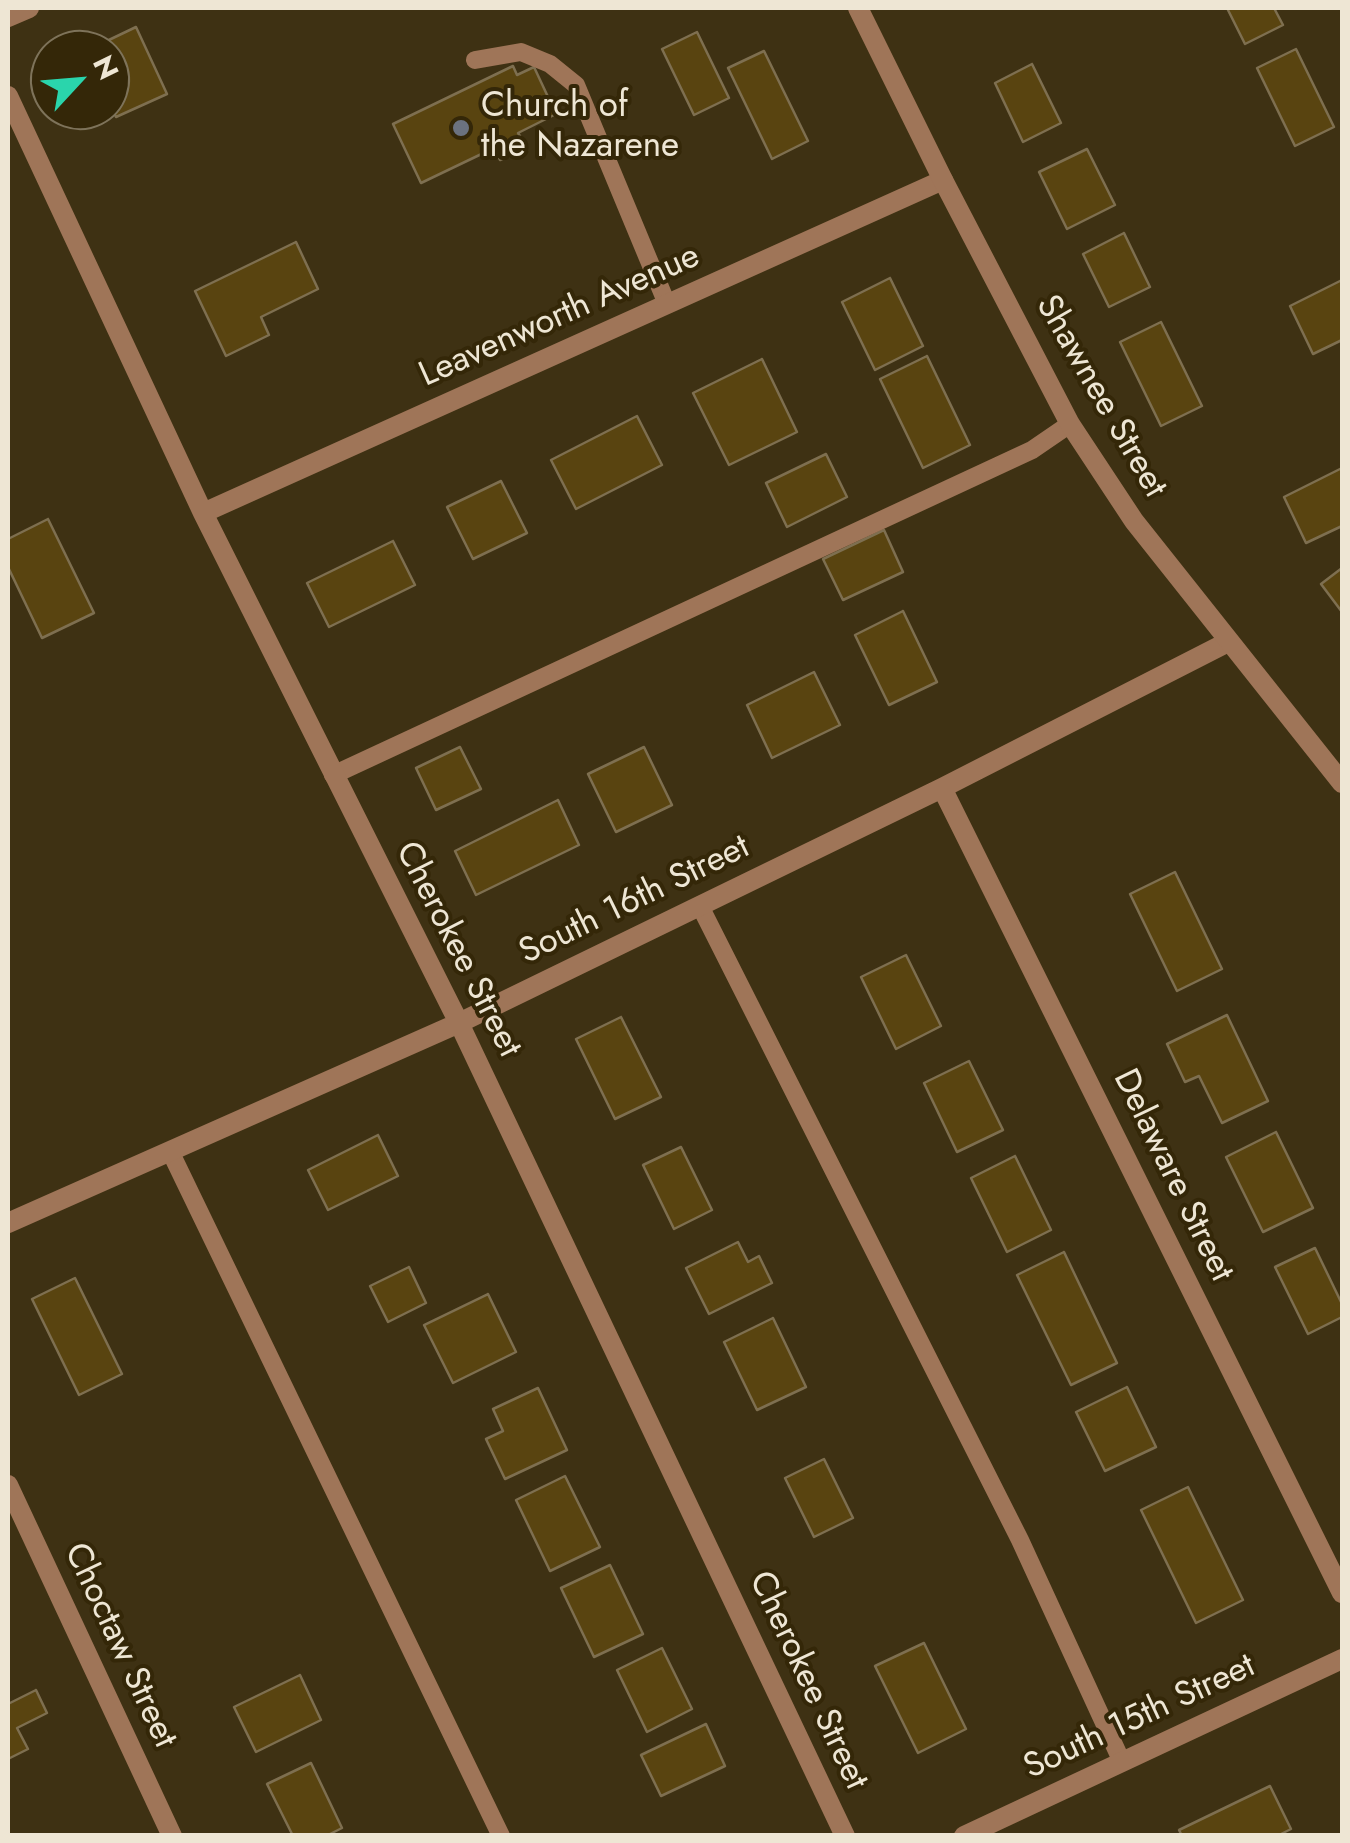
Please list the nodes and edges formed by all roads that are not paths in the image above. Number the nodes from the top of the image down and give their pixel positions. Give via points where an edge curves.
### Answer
1 (28, 8) edge
2 (858, 8) edge
3 (8, 18) edge
4 (475, 60) dead end
5 (8, 96) edge
6 (943, 180) junction
7 (667, 304) junction
8 (1070, 424) junction
9 (203, 513) junction
10 (1228, 642) junction
11 (332, 774) junction
12 (1342, 783) edge
13 (942, 788) junction
14 (700, 906) junction
15 (459, 1023) junction
16 (170, 1151) junction
17 (8, 1223) edge
18 (8, 1485) edge
19 (1342, 1593) edge
20 (1342, 1658) edge
21 (1122, 1762) junction
22 (172, 1836) edge
23 (501, 1836) edge
24 (844, 1836) edge
25 (964, 1836) edge

1 - 3 street
2 - 6 street, Shawnee Street
4 - 7 lane via 521,52 576,84
5 - 9 street, Cherokee Street
6 - 7 street, Leavenworth Avenue
6 - 8 street, Shawnee Street
7 - 9 street, Leavenworth Avenue
8 - 10 street, Shawnee Street via 1134,521
8 - 11 lane via 1032,450
9 - 11 street, Cherokee Street
10 - 12 street, Shawnee Street
10 - 13 street, South 16th Street
11 - 15 street, Cherokee Street
13 - 14 street, South 16th Street
13 - 19 street, Delaware Street
14 - 15 street, South 16th Street
14 - 21 lane via 1020,1540
15 - 16 street, South 16th Street
15 - 24 street, Cherokee Street
16 - 17 street, South 16th Street
16 - 23 lane
18 - 22 street, Choctaw Street
20 - 21 street, South 15th Street
21 - 25 street, South 15th Street

